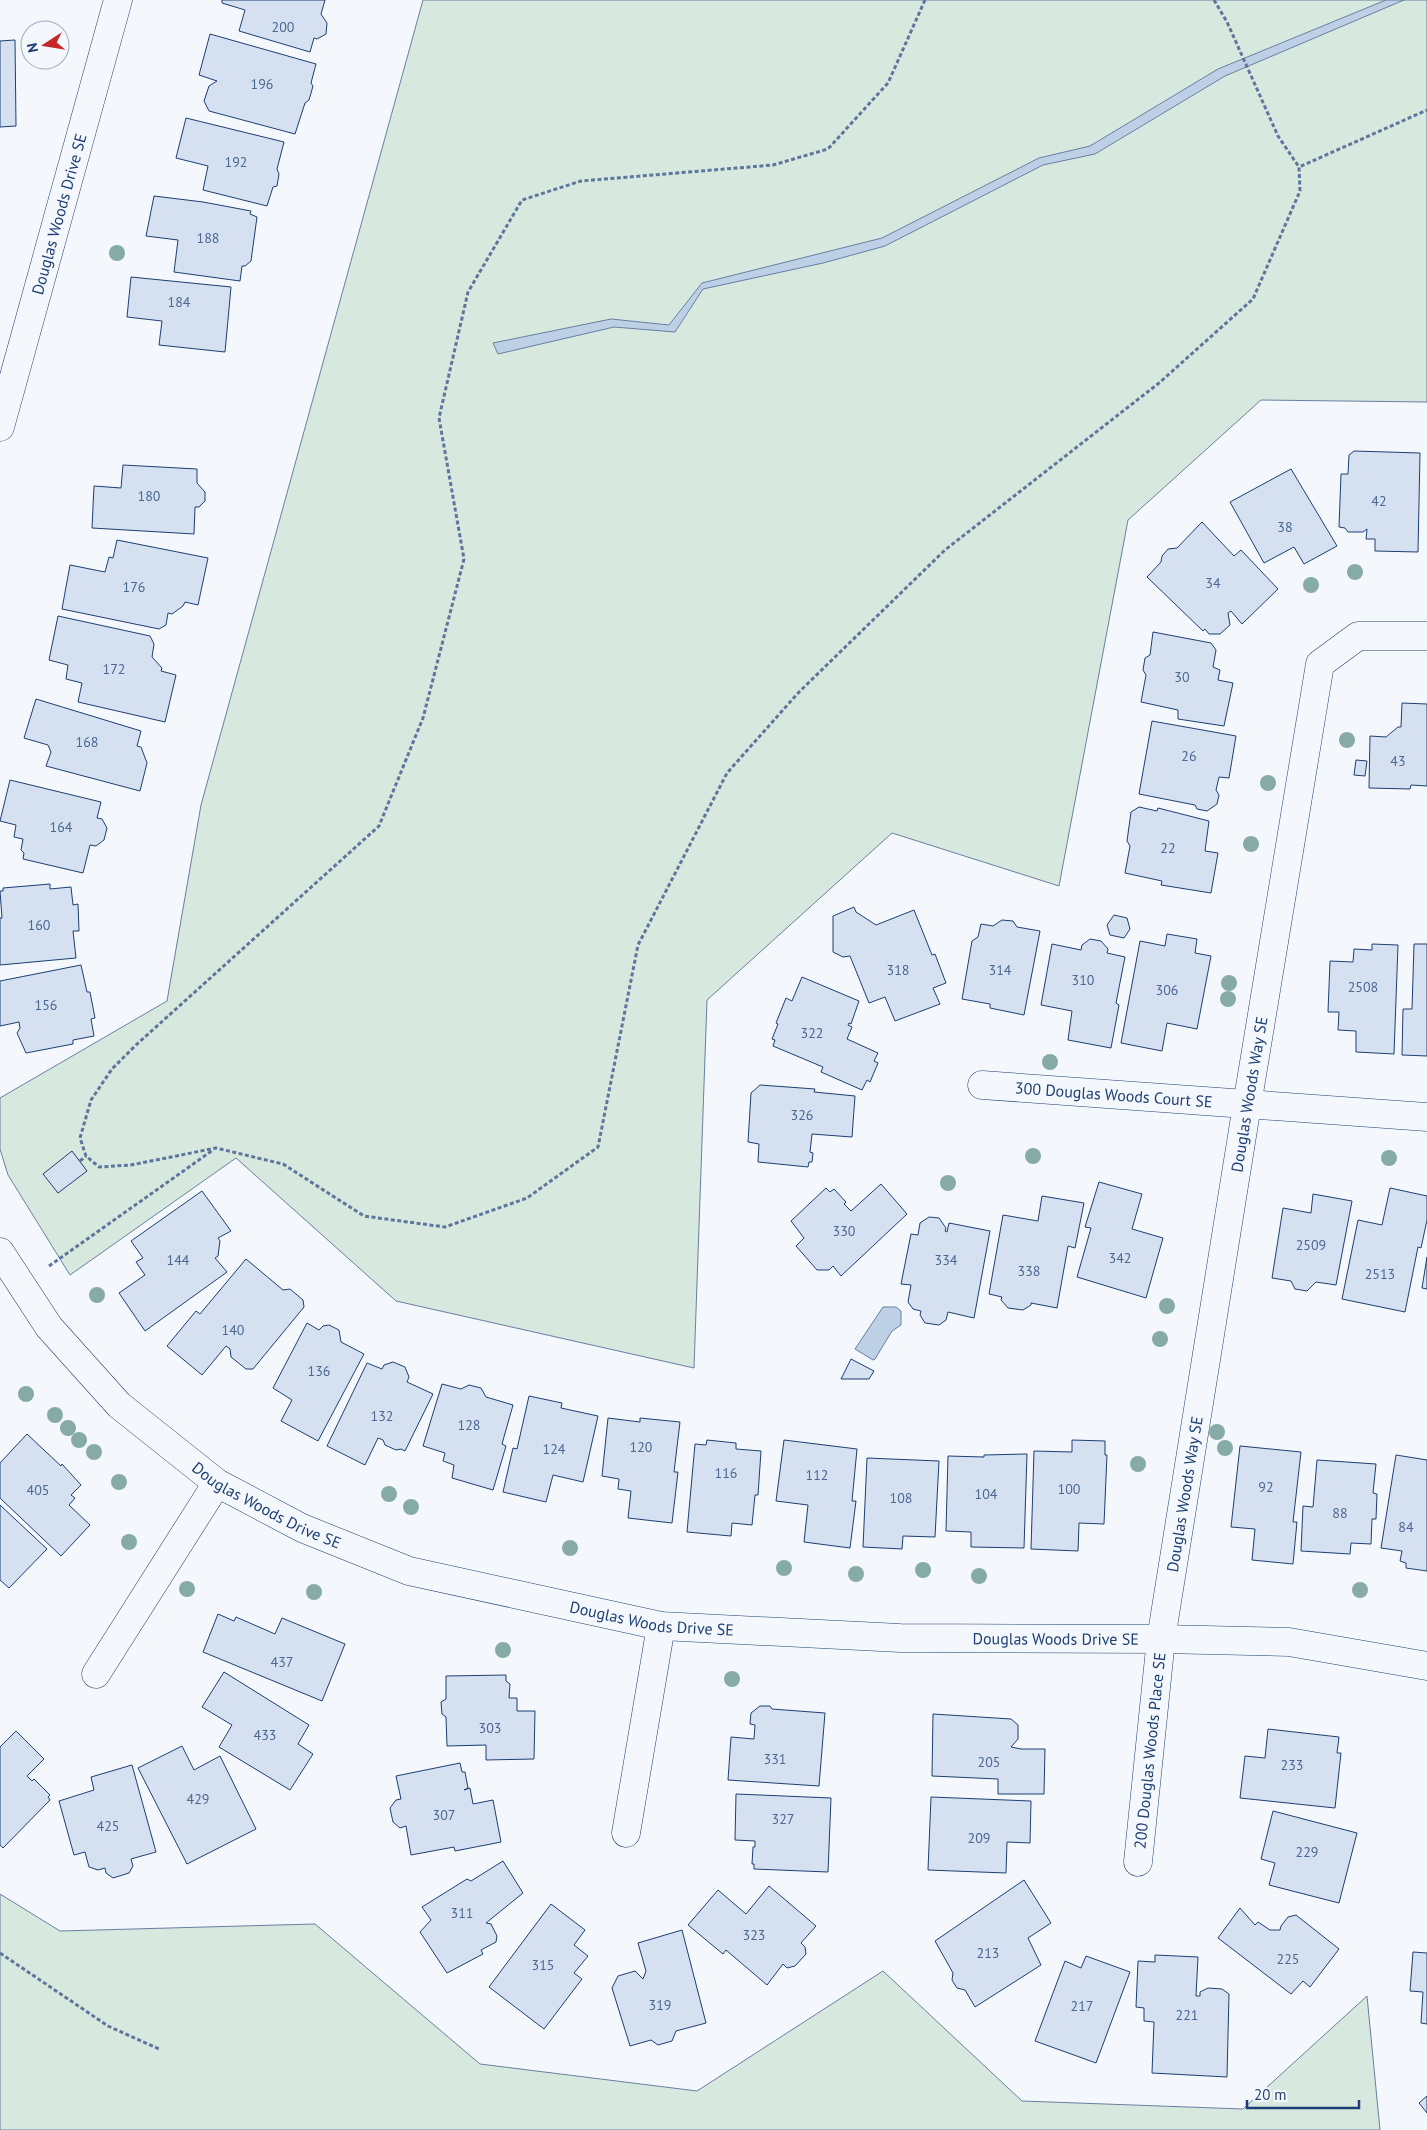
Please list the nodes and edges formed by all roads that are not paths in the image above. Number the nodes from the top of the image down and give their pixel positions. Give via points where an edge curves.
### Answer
1 (118, 0) edge
2 (2, 410) edge
3 (1427, 636) edge
4 (982, 1085) dead end
5 (1247, 1105) junction
6 (1427, 1117) edge
7 (0, 1252) edge
8 (217, 1483) junction
9 (661, 1626) junction
10 (1162, 1639) junction
11 (1427, 1666) edge
12 (96, 1674) dead end
13 (626, 1833) dead end
14 (1138, 1862) dead end

1 - 2 street, Douglas Woods Drive SE
3 - 5 street, Douglas Woods Way SE via 1358,636 1320,664
4 - 5 street, 300 Douglas Woods Court SE
5 - 6 street, 300 Douglas Woods Court SE
5 - 10 street, Douglas Woods Way SE
7 - 8 street, Douglas Woods Drive SE via 49,1327 120,1405
8 - 9 street, Douglas Woods Drive SE via 302,1528 409,1571
8 - 12 street
9 - 10 street, Douglas Woods Drive SE via 900,1638
9 - 13 street
10 - 11 street, Douglas Woods Drive SE via 1289,1642
10 - 14 street, 200 Douglas Woods Place SE

